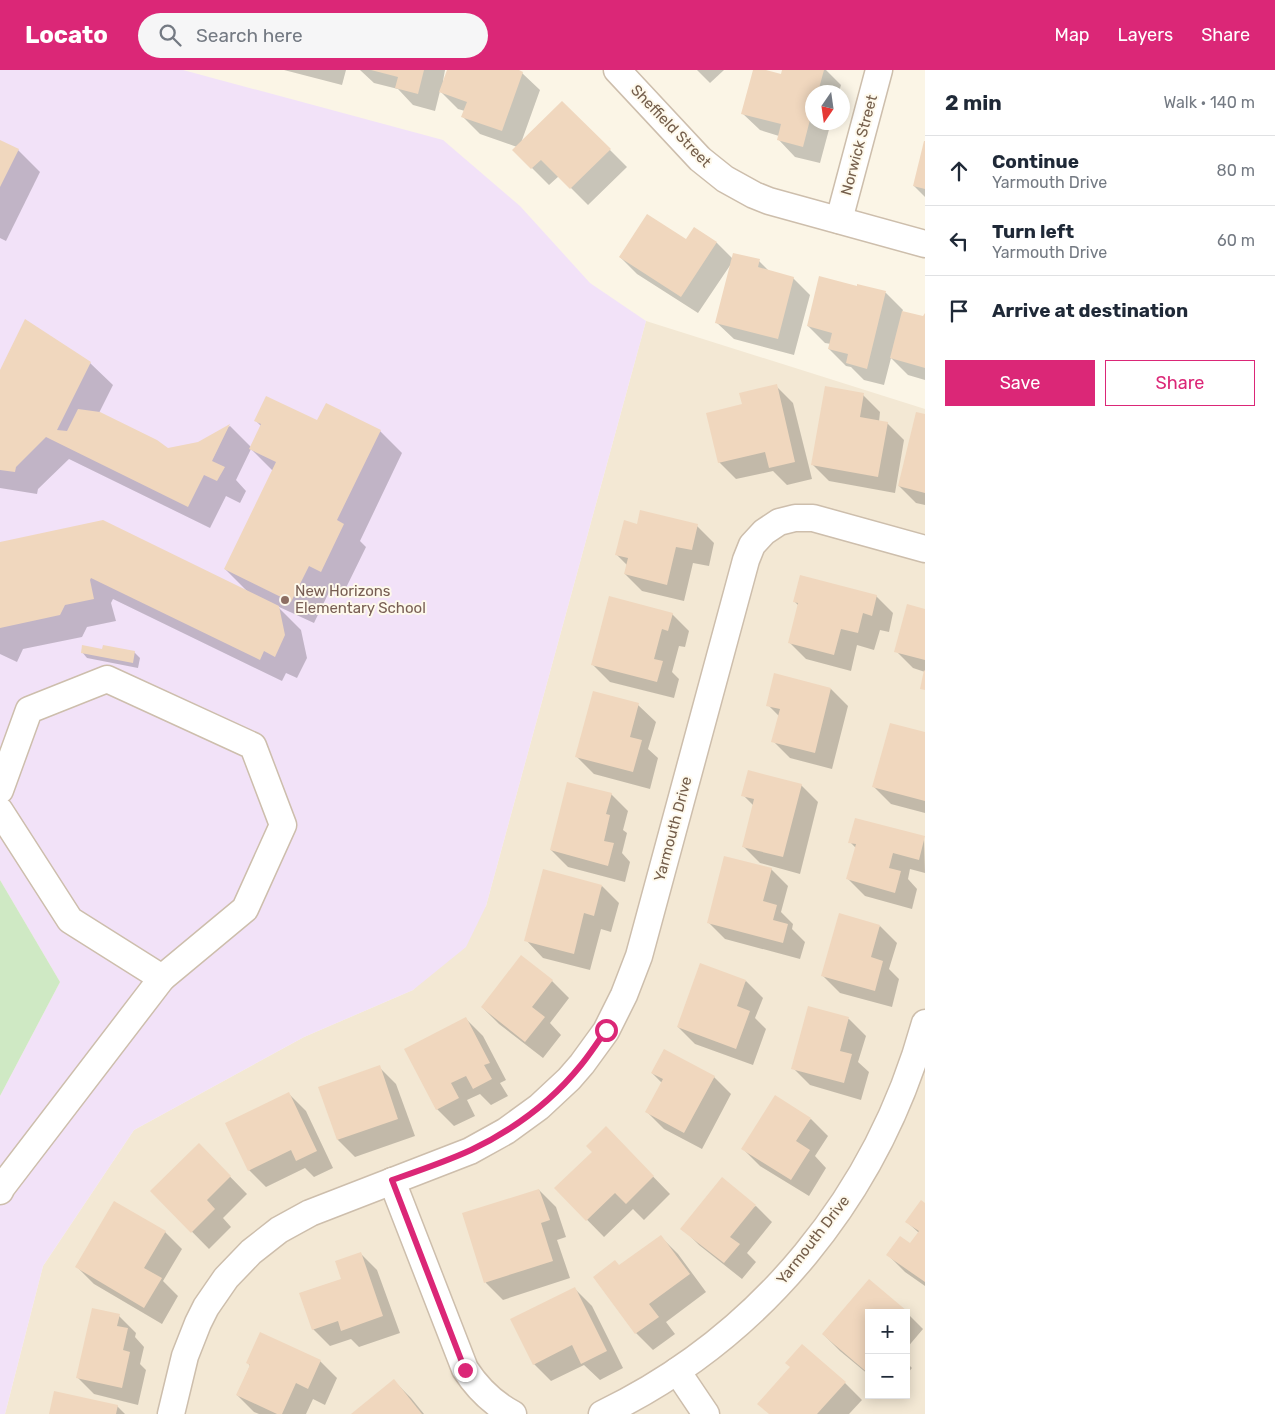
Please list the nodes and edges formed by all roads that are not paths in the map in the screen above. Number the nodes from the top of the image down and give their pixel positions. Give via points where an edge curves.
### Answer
1 (617, 70) edge
2 (879, 70) edge
3 (839, 220) junction
4 (925, 244) edge
5 (925, 549) edge
6 (0, 790) edge
7 (0, 812) edge
8 (162, 978) junction
9 (925, 1023) edge
10 (392, 1180) junction
11 (0, 1191) edge
12 (678, 1371) junction
13 (171, 1414) edge
14 (513, 1414) edge
15 (602, 1414) edge
16 (706, 1414) edge

1 - 3 street, Sheffield Street via 700,159 725,179 754,195
2 - 3 street, Norwick Street
3 - 4 street, Sheffield Street
5 - 10 street, Yarmouth Drive via 813,518 778,522 752,545 638,956 606,1030 568,1079 539,1107 506,1131 470,1151
6 - 8 street via 29,710 107,679 253,746 283,825 245,909
7 - 8 street via 70,920
8 - 11 street
9 - 12 street, Yarmouth Drive via 897,1106 869,1164 835,1218 795,1268 750,1314
10 - 13 street, Yarmouth Drive via 310,1212 251,1252 221,1285 198,1323 185,1356
10 - 14 street via 465,1370 487,1397
12 - 15 street, Yarmouth Drive
12 - 16 street

